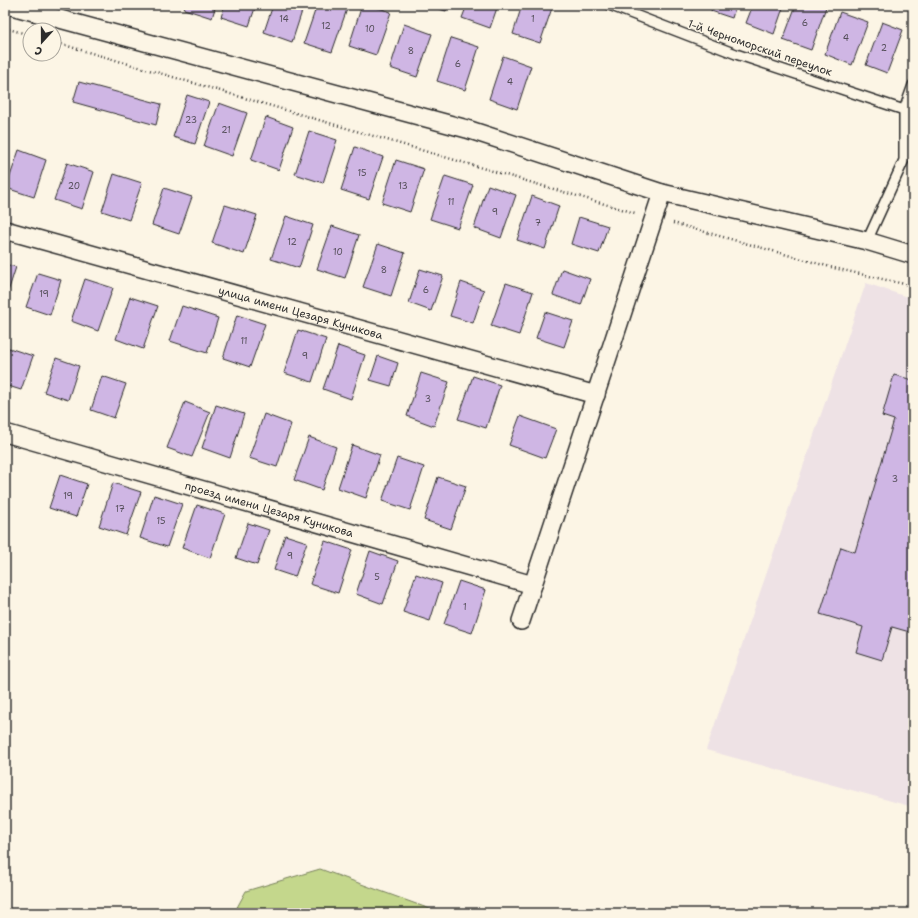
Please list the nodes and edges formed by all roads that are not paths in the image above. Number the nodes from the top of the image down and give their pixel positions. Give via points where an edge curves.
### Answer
1 (8, 5) edge
2 (609, 5) edge
3 (913, 85) edge
4 (904, 110) junction
5 (662, 193) junction
6 (5, 230) edge
7 (867, 241) junction
8 (913, 255) edge
9 (596, 395) junction
10 (5, 433) edge
11 (533, 586) junction
12 (521, 621) dead end

1 - 5 street via 467,129
2 - 4 lane, 1-й Черноморский переулок via 736,54
3 - 4 lane
4 - 7 lane via 904,160
5 - 7 street
5 - 9 street
6 - 9 street, улица имени Цезаря Куникова
7 - 8 street
9 - 11 street
10 - 11 street, проезд имени Цезаря Куникова
11 - 12 street

